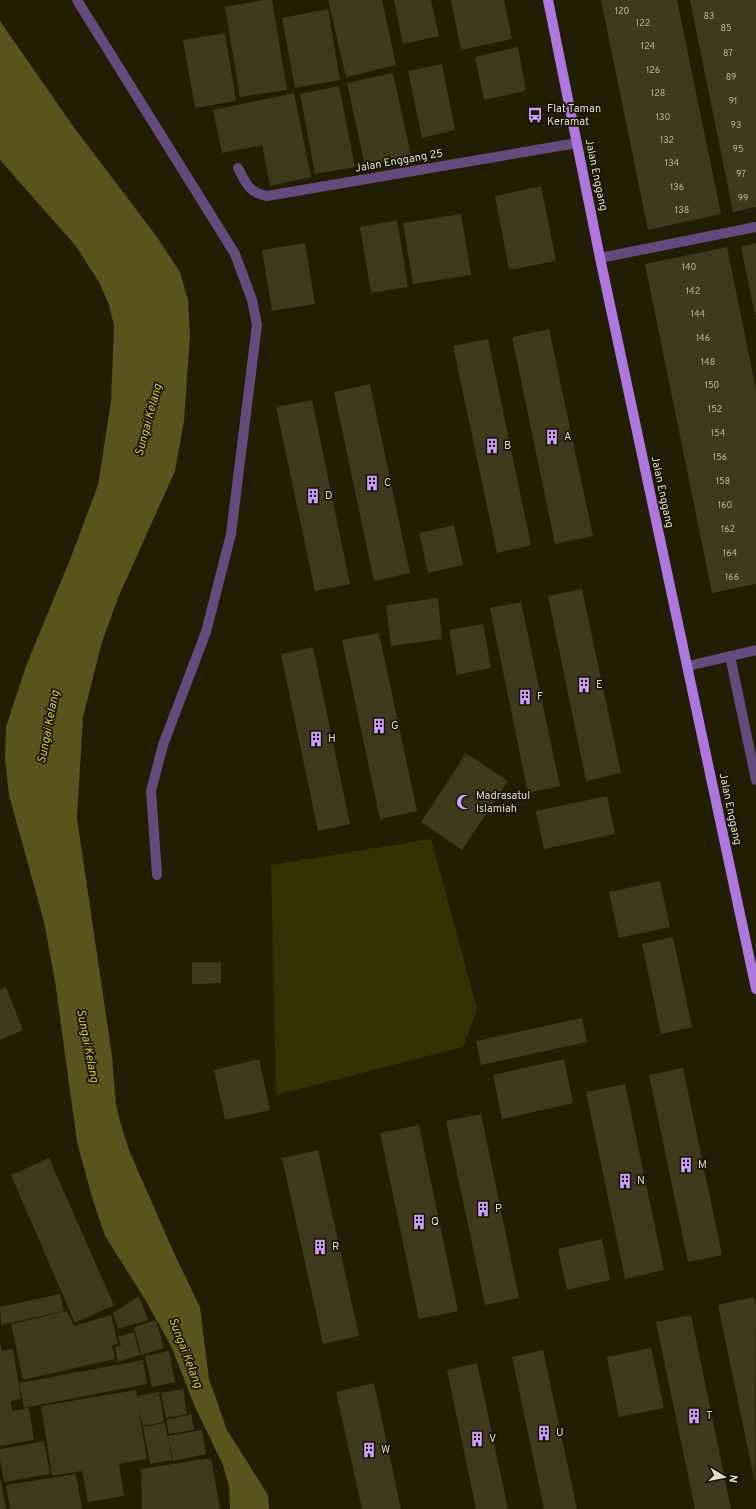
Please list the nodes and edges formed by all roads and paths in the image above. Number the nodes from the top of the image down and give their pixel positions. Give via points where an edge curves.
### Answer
1 (77, 0) edge
2 (548, 0) edge
3 (576, 143) junction
4 (238, 168) dead end
5 (756, 227) edge
6 (600, 258) junction
7 (756, 650) edge
8 (730, 656) junction
9 (688, 666) junction
10 (756, 780) edge
11 (157, 875) dead end
12 (756, 989) edge

1 - 11 street via 235,254 252,300 257,325 231,534 206,632 163,745 151,791
2 - 3 main road, Jalan Enggang
3 - 4 street, Jalan Enggang 25 via 267,196 252,190
3 - 6 main road, Jalan Enggang
5 - 6 street
6 - 9 main road, Jalan Enggang
7 - 8 street
8 - 9 street
8 - 10 street
9 - 12 main road, Jalan Enggang

